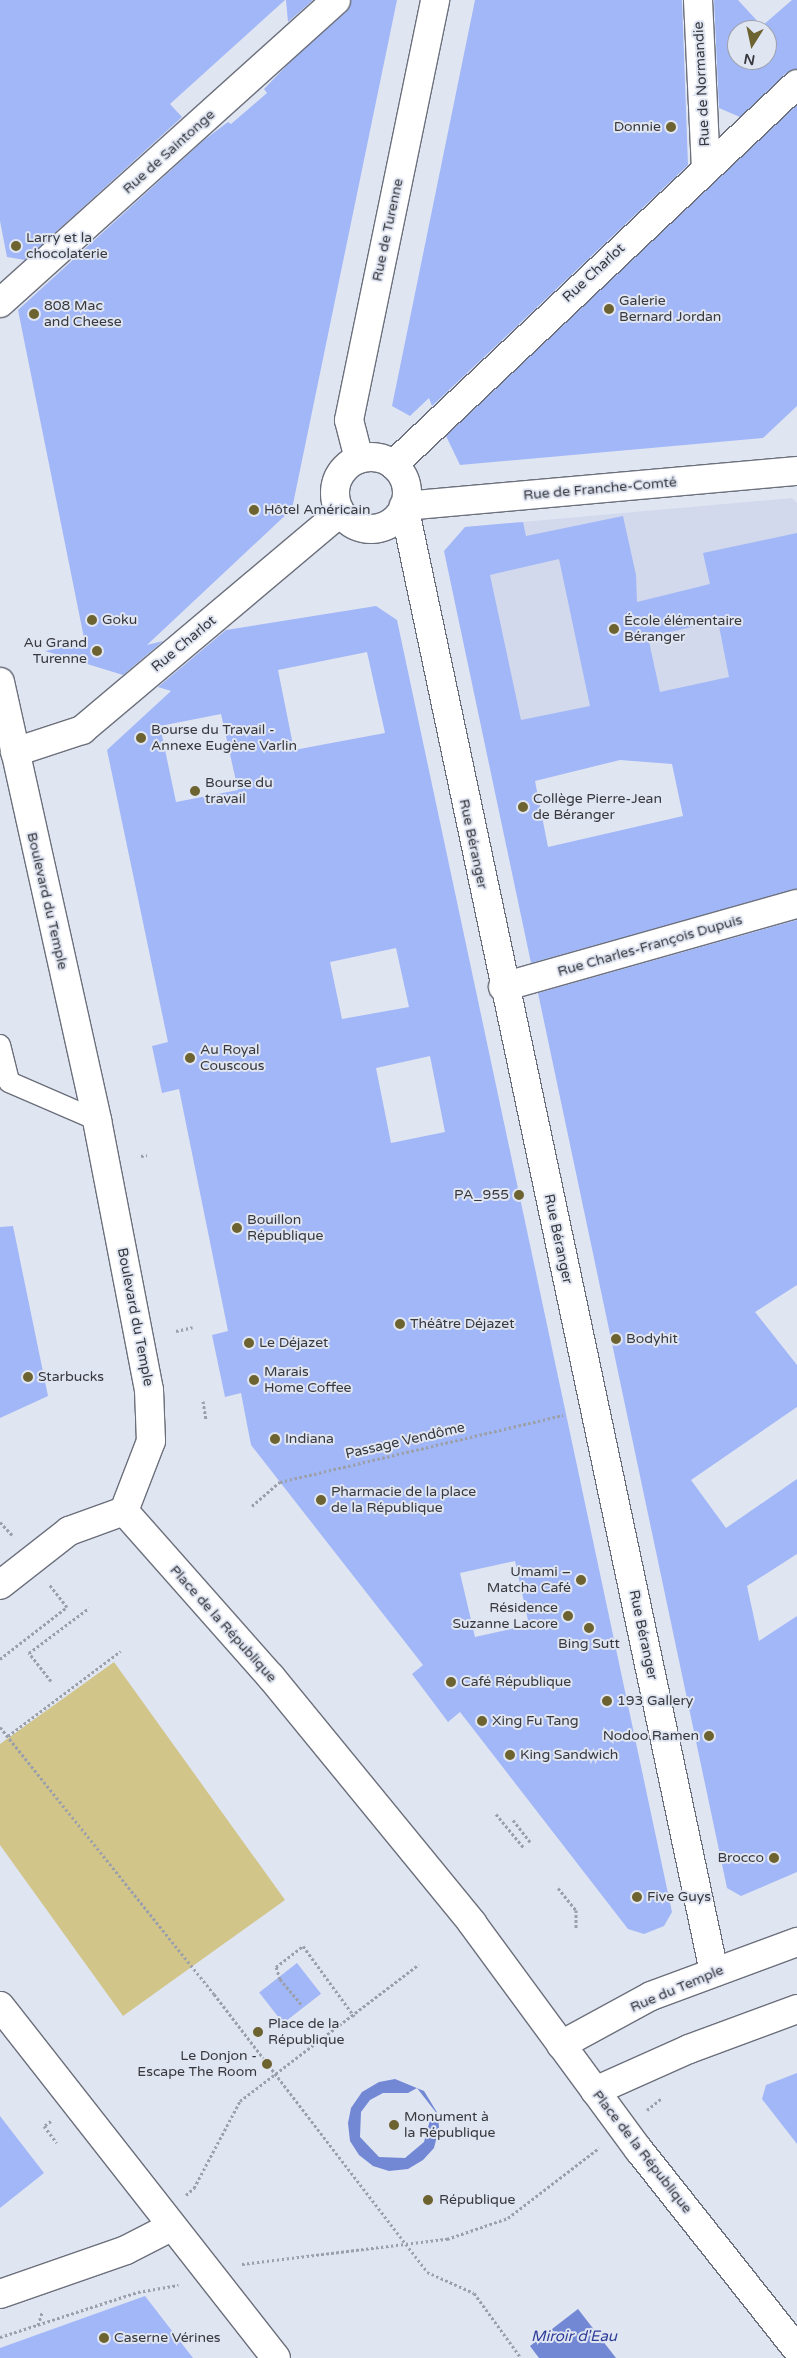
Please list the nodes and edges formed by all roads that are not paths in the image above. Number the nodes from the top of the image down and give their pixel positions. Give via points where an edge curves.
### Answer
1 (336, 0) edge
2 (435, 0) edge
3 (698, 0) edge
4 (797, 84) edge
5 (706, 168) junction
6 (0, 303) edge
7 (360, 459) junction
8 (393, 465) junction
9 (797, 471) edge
10 (404, 506) junction
11 (340, 513) junction
12 (0, 682) edge
13 (15, 752) junction
14 (797, 904) edge
15 (503, 987) junction
16 (0, 1045) edge
17 (97, 1120) junction
18 (124, 1511) junction
19 (0, 1585) edge
20 (797, 1942) edge
21 (714, 1972) junction
22 (0, 2006) edge
23 (792, 2015) edge
24 (561, 2044) junction
25 (594, 2090) junction
26 (171, 2226) junction
27 (0, 2294) edge
28 (797, 2349) edge
29 (276, 2358) edge

1 - 6 street, Rue de Saintonge
2 - 7 street, Rue de Turenne via 349,420
3 - 5 street, Rue de Normandie
4 - 5 street, Rue Charlot
5 - 8 street, Rue Charlot
7 - 8 street via 371,457
7 - 11 street via 342,471 337,481 334,492
8 - 10 street via 406,484
9 - 10 street, Rue de Franche-Comté
10 - 11 street via 398,516 380,528 358,526
10 - 15 street, Rue Béranger
11 - 13 street, Rue Charlot via 82,730
12 - 13 street, Boulevard du Temple
13 - 17 street, Boulevard du Temple
14 - 15 street, Rue Charles-François Dupuis
15 - 21 street, Rue Béranger
16 - 17 lane via 9,1082
17 - 18 street, Boulevard du Temple via 153,1421 151,1441
18 - 19 street via 69,1531
18 - 24 street, Place de la République via 277,1684 472,1923
20 - 21 street, Rue du Temple
21 - 24 street, Rue du Temple via 651,1996
22 - 26 street
23 - 25 street
24 - 25 street, Place de la République
25 - 28 street, Place de la République
26 - 27 street via 126,2250
26 - 29 street

